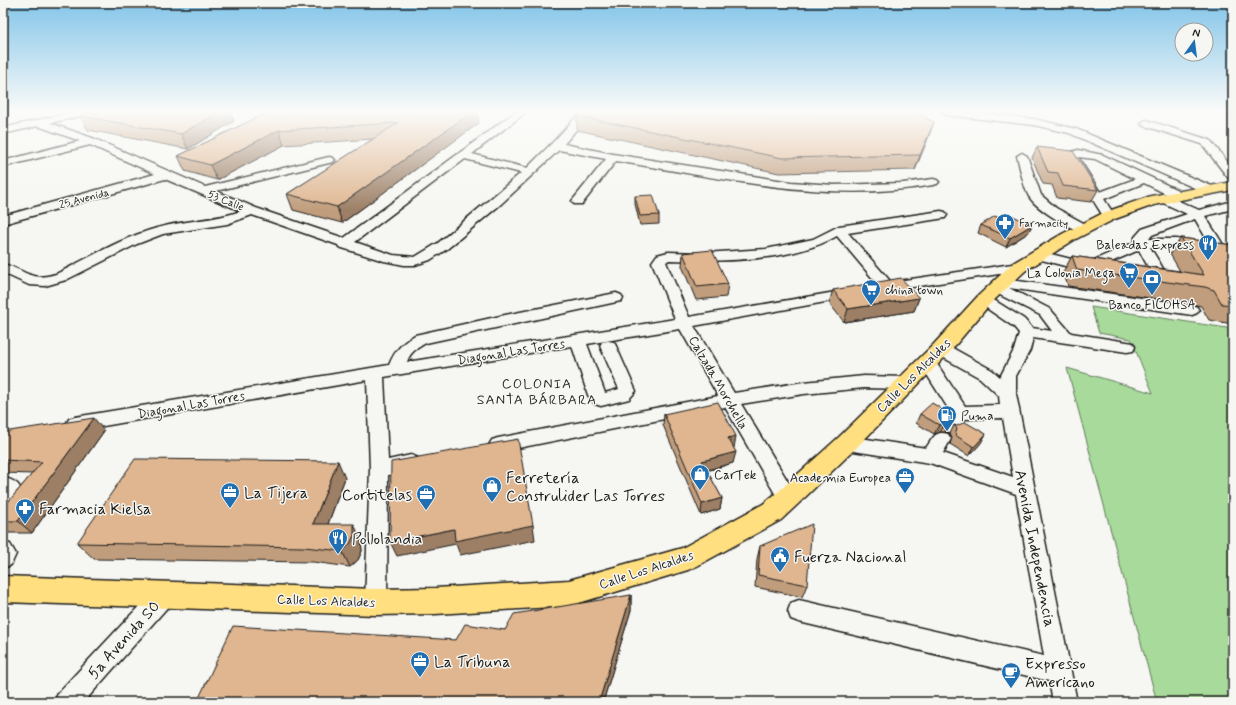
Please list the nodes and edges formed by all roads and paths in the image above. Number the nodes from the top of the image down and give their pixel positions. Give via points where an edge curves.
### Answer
1 (76, 145) edge
2 (99, 145) edge
3 (477, 145) edge
4 (1105, 145) edge
5 (1208, 145) edge
6 (557, 146) joint
7 (462, 156) junction
8 (1022, 156) dead end
9 (613, 157) junction
10 (329, 160) dead end
11 (3, 164) edge
12 (529, 172) junction
13 (166, 176) junction
14 (1233, 177) edge
15 (1145, 179) junction
16 (933, 182) dead end
17 (1233, 186) edge
18 (1210, 190) junction
19 (203, 191) junction
20 (1097, 197) junction
21 (1171, 197) junction
22 (578, 201) dead end
23 (1229, 206) edge
24 (252, 211) junction
25 (1198, 214) junction
26 (941, 215) dead end
27 (1109, 216) junction
28 (1233, 219) edge
29 (3, 220) edge
30 (1166, 225) junction
31 (1084, 229) junction
32 (839, 230) junction
33 (1176, 243) junction
34 (344, 244) junction
35 (1142, 244) junction
36 (1219, 249) junction
37 (1233, 251) edge
38 (1039, 255) junction
39 (1019, 267) junction
40 (3, 268) edge
41 (1088, 268) junction
42 (1111, 274) edge
43 (1138, 278) edge
44 (1000, 285) junction
45 (874, 289) junction
46 (616, 298) dead end
47 (984, 300) junction
48 (1192, 310) dead end
49 (684, 323) junction
50 (1027, 332) junction
51 (1066, 338) junction
52 (578, 340) junction
53 (608, 346) dead end
54 (1127, 347) dead end
55 (934, 355) junction
56 (396, 369) junction
57 (375, 373) junction
58 (906, 383) junction
59 (729, 400) junction
60 (1008, 402) junction
61 (951, 426) junction
62 (57, 428) edge
63 (847, 443) junction
64 (479, 449) edge
65 (931, 456) junction
66 (425, 460) edge
67 (379, 469) junction
68 (3, 485) edge
69 (1024, 489) junction
70 (788, 498) junction
71 (3, 510) edge
72 (3, 551) edge
73 (3, 558) edge
74 (3, 589) edge
75 (164, 595) junction
76 (376, 602) junction
77 (799, 610) dead end
78 (1059, 671) junction
79 (67, 702) edge
80 (1065, 702) edge

1 - 11 street
2 - 13 street, 53 Calle
3 - 7 street
4 - 18 street
5 - 14 street
6 - 9 street
6 - 12 street
7 - 12 street
7 - 34 street
8 - 31 street via 1035,197 1052,212
9 - 16 street via 791,186 834,189 903,187
9 - 22 street
10 - 19 street
12 - 34 street, 53 Calle via 432,254 417,260 389,258
13 - 19 street, 53 Calle
13 - 29 street, 25 Avenida
15 - 20 street
15 - 20 street via 1099,157 1075,153 1072,155 1073,159
15 - 21 street
17 - 18 main road, Calle Los Alcaldes
18 - 21 main road, Calle Los Alcaldes
19 - 24 street, 53 Calle
20 - 27 street
21 - 25 street
21 - 27 main road, Calle Los Alcaldes via 1151,200
23 - 25 street
23 - 28 street
24 - 34 street, 53 Calle
24 - 40 street via 227,220 183,226 132,241 61,277 45,282 34,282
25 - 30 street
25 - 36 street
26 - 32 street
27 - 31 main road, Calle Los Alcaldes
30 - 33 street
30 - 35 street via 1147,232 1142,237
31 - 38 main road, Calle Los Alcaldes
32 - 45 street
32 - 49 street, Calzada Morchella via 818,242 766,253 662,258 659,262
33 - 35 street
33 - 36 street
35 - 41 street
35 - 43 street via 1160,275 1156,278
36 - 37 street
38 - 39 main road, Calle Los Alcaldes
38 - 41 street
39 - 44 main road, Calle Los Alcaldes
39 - 45 street, Diagonal Las Torres
41 - 42 street
44 - 47 main road, Calle Los Alcaldes
44 - 48 street
44 - 51 street via 1045,312
45 - 49 street, Diagonal Las Torres
46 - 56 street via 421,339 408,347
47 - 50 street via 1019,323
47 - 55 main road, Calle Los Alcaldes
49 - 52 street, Diagonal Las Torres
49 - 59 street, Calzada Morchella
50 - 51 street
50 - 60 street, Avenida Independencia via 1022,350 1008,376
51 - 54 street
52 - 53 street via 596,395 601,400 623,395 628,391
52 - 56 street, Diagonal Las Torres
55 - 58 main road, Calle Los Alcaldes
55 - 60 street via 986,374
55 - 61 street
56 - 57 street, Diagonal Las Torres
57 - 62 street, Diagonal Las Torres
57 - 67 street
58 - 59 street via 864,382
58 - 63 main road, Calle Los Alcaldes
59 - 64 street
59 - 70 street, Calzada Morchella
60 - 61 street
60 - 69 street, Avenida Independencia
61 - 65 street
63 - 65 street
63 - 70 main road, Calle Los Alcaldes
65 - 69 street
66 - 67 street
67 - 76 street
68 - 71 street via 12,491 12,499
69 - 78 street, Avenida Independencia
70 - 76 main road, Calle Los Alcaldes via 772,512 688,558 568,593
72 - 73 street
74 - 75 main road, Calle Los Alcaldes
75 - 76 main road, Calle Los Alcaldes
75 - 79 street, 5a Avenida SO
77 - 78 street
78 - 80 street, Avenida Independencia

